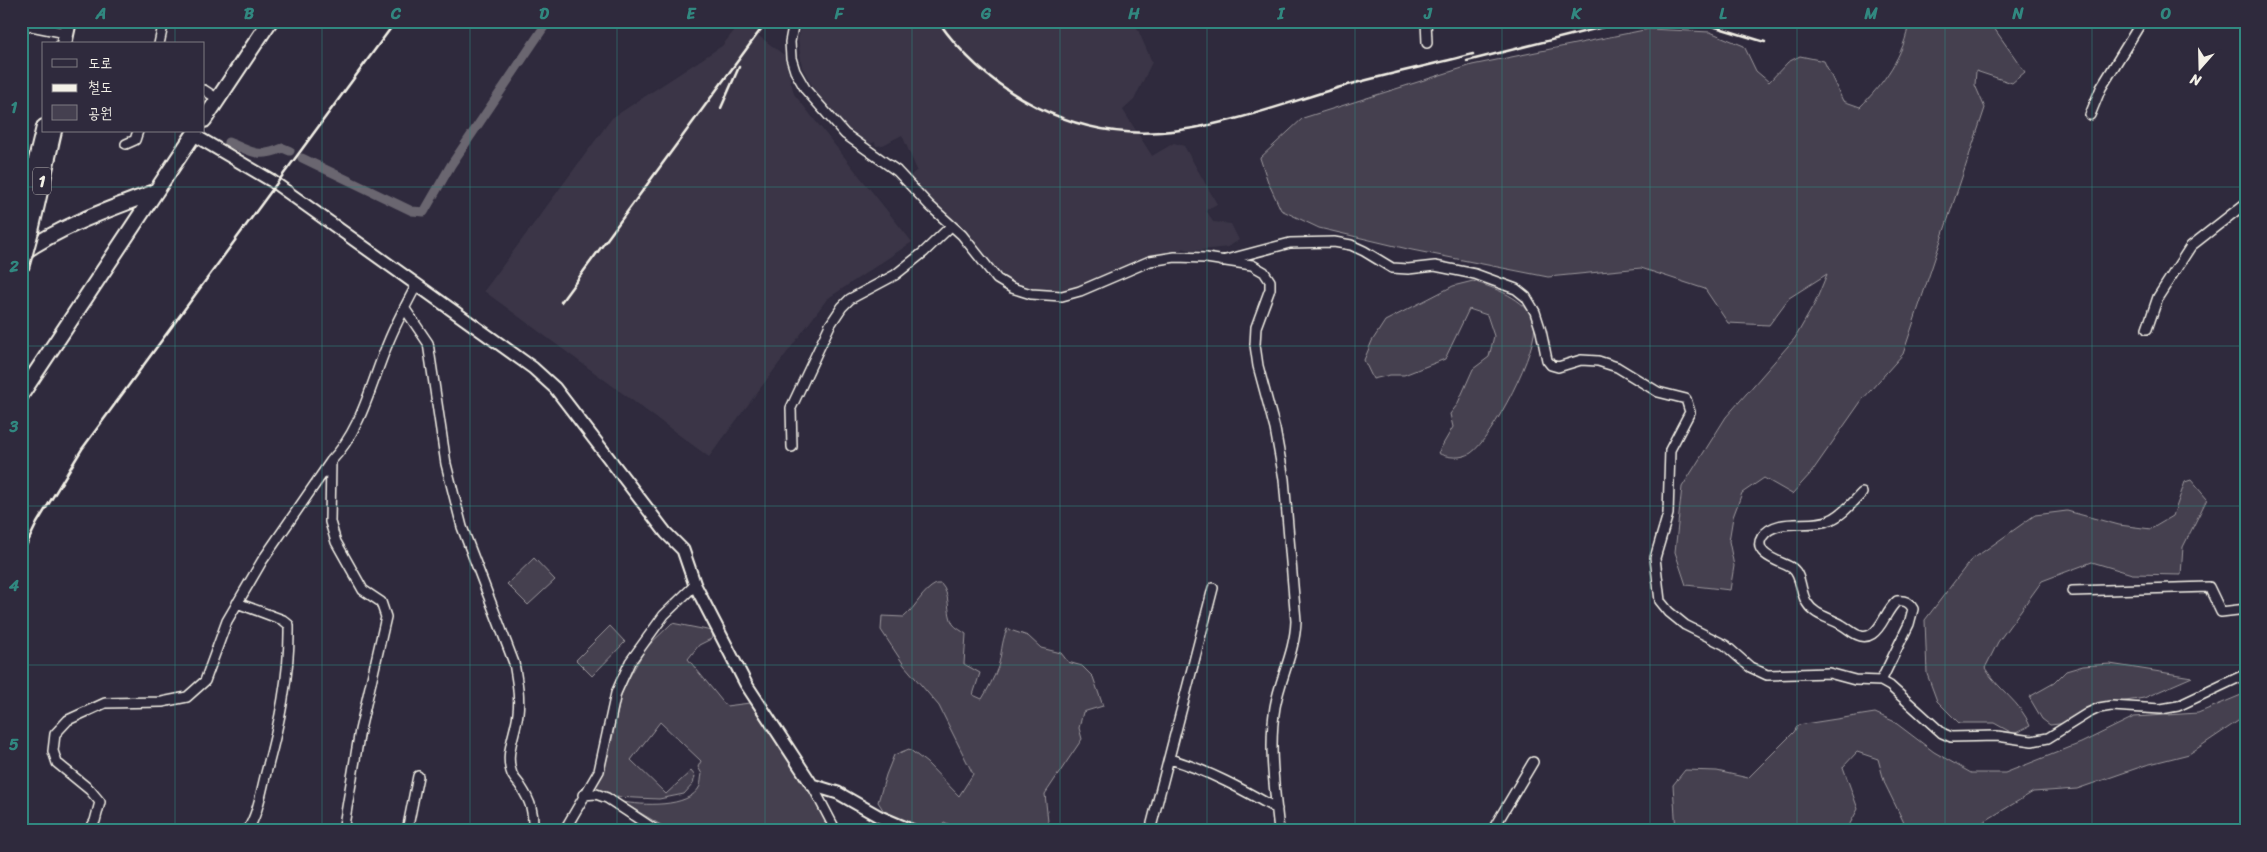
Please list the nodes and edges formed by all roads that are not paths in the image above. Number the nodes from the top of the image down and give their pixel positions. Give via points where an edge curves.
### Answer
1 (78, 21) edge
2 (164, 21) edge
3 (270, 21) edge
4 (794, 21) edge
5 (1426, 21) edge
6 (2142, 21) edge
7 (21, 24) edge
8 (68, 35) edge
9 (159, 42) edge
10 (1427, 43) dead end
11 (205, 91) edge
12 (218, 99) junction
13 (2090, 115) dead end
14 (205, 118) edge
15 (43, 132) edge
16 (54, 132) edge
17 (138, 132) edge
18 (195, 133) edge
19 (126, 144) dead end
20 (155, 192) junction
21 (2246, 202) edge
22 (950, 226) junction
23 (26, 227) edge
24 (21, 254) edge
25 (1222, 261) junction
26 (21, 268) edge
27 (417, 284) junction
28 (404, 309) junction
29 (2147, 329) dead end
30 (21, 395) edge
31 (792, 447) dead end
32 (331, 461) junction
33 (1862, 493) dead end
34 (695, 585) junction
35 (1213, 588) dead end
36 (2072, 591) dead end
37 (237, 603) junction
38 (2246, 609) edge
39 (2246, 674) edge
40 (1881, 681) junction
41 (1170, 760) junction
42 (1533, 762) dead end
43 (418, 776) dead end
44 (812, 784) junction
45 (583, 795) junction
46 (1277, 809) junction
47 (89, 831) edge
48 (247, 831) edge
49 (343, 831) edge
50 (407, 831) edge
51 (533, 831) edge
52 (564, 831) edge
53 (657, 831) edge
54 (836, 831) edge
55 (913, 831) edge
56 (1150, 831) edge
57 (1279, 831) edge
58 (1492, 831) edge

1 - 8 main road
2 - 9 street
3 - 12 main road
4 - 22 street via 791,58 794,71 806,90 845,134 897,171
5 - 10 street
6 - 13 street via 2101,88
7 - 8 street
11 - 12 street
12 - 14 main road
15 - 23 main road, 1
16 - 23 main road, 1
17 - 19 street via 136,140
18 - 20 main road
18 - 27 street via 272,181
20 - 24 main road via 72,225
20 - 30 main road
21 - 29 street via 2191,246 2158,297
22 - 25 street via 977,252 997,278 1012,288 1048,297 1080,291 1150,261 1175,256
22 - 31 street via 895,276 850,299 842,307 830,325 791,408
23 - 26 main road, 1, bridge
25 - 40 street via 1290,243 1334,242 1351,245 1392,268 1408,270 1434,266 1456,269 1516,289 1526,297 1535,312 1542,331 1544,353 1551,365 1558,367 1581,360 1598,361 1617,367 1658,392 1686,399 1690,406 1687,420 1670,450 1668,514 1655,558 1660,601 1669,612 1685,625 1726,645 1750,667 1767,675 1816,672 1855,680
25 - 46 street via 1252,265 1264,272 1270,281 1256,327 1255,345 1284,479 1296,621 1296,635 1275,705 1273,723
27 - 28 street
27 - 34 street via 556,388 666,533 683,550
28 - 32 street via 362,412 343,449
28 - 51 street via 428,343 446,464 462,527 514,663 518,715 510,761 512,774 532,804
32 - 37 street
32 - 49 street via 330,522 336,542 363,590 381,602 386,617 360,730
33 - 40 street via 1831,520 1812,525 1779,526 1769,530 1760,544 1769,557 1793,569 1812,610 1856,634 1868,636 1874,633 1897,601 1910,604 1913,609 1909,624
34 - 44 street via 746,684
34 - 45 street via 664,615 630,662 616,693 599,771
35 - 41 street
36 - 38 street via 2209,587 2221,612
37 - 47 street via 204,682 186,697 162,702 105,703 68,720 56,734 53,751 57,763 100,802
37 - 48 street via 283,620 289,626 281,714 260,796
39 - 40 street via 2178,706 2161,709 2099,708 2048,738 2032,741 1997,736 1952,737 1942,733
41 - 46 street via 1223,778
41 - 56 street
42 - 58 street
43 - 50 street
44 - 54 street
44 - 55 street via 838,793
45 - 52 street
45 - 53 street via 596,794 606,798
46 - 57 street

